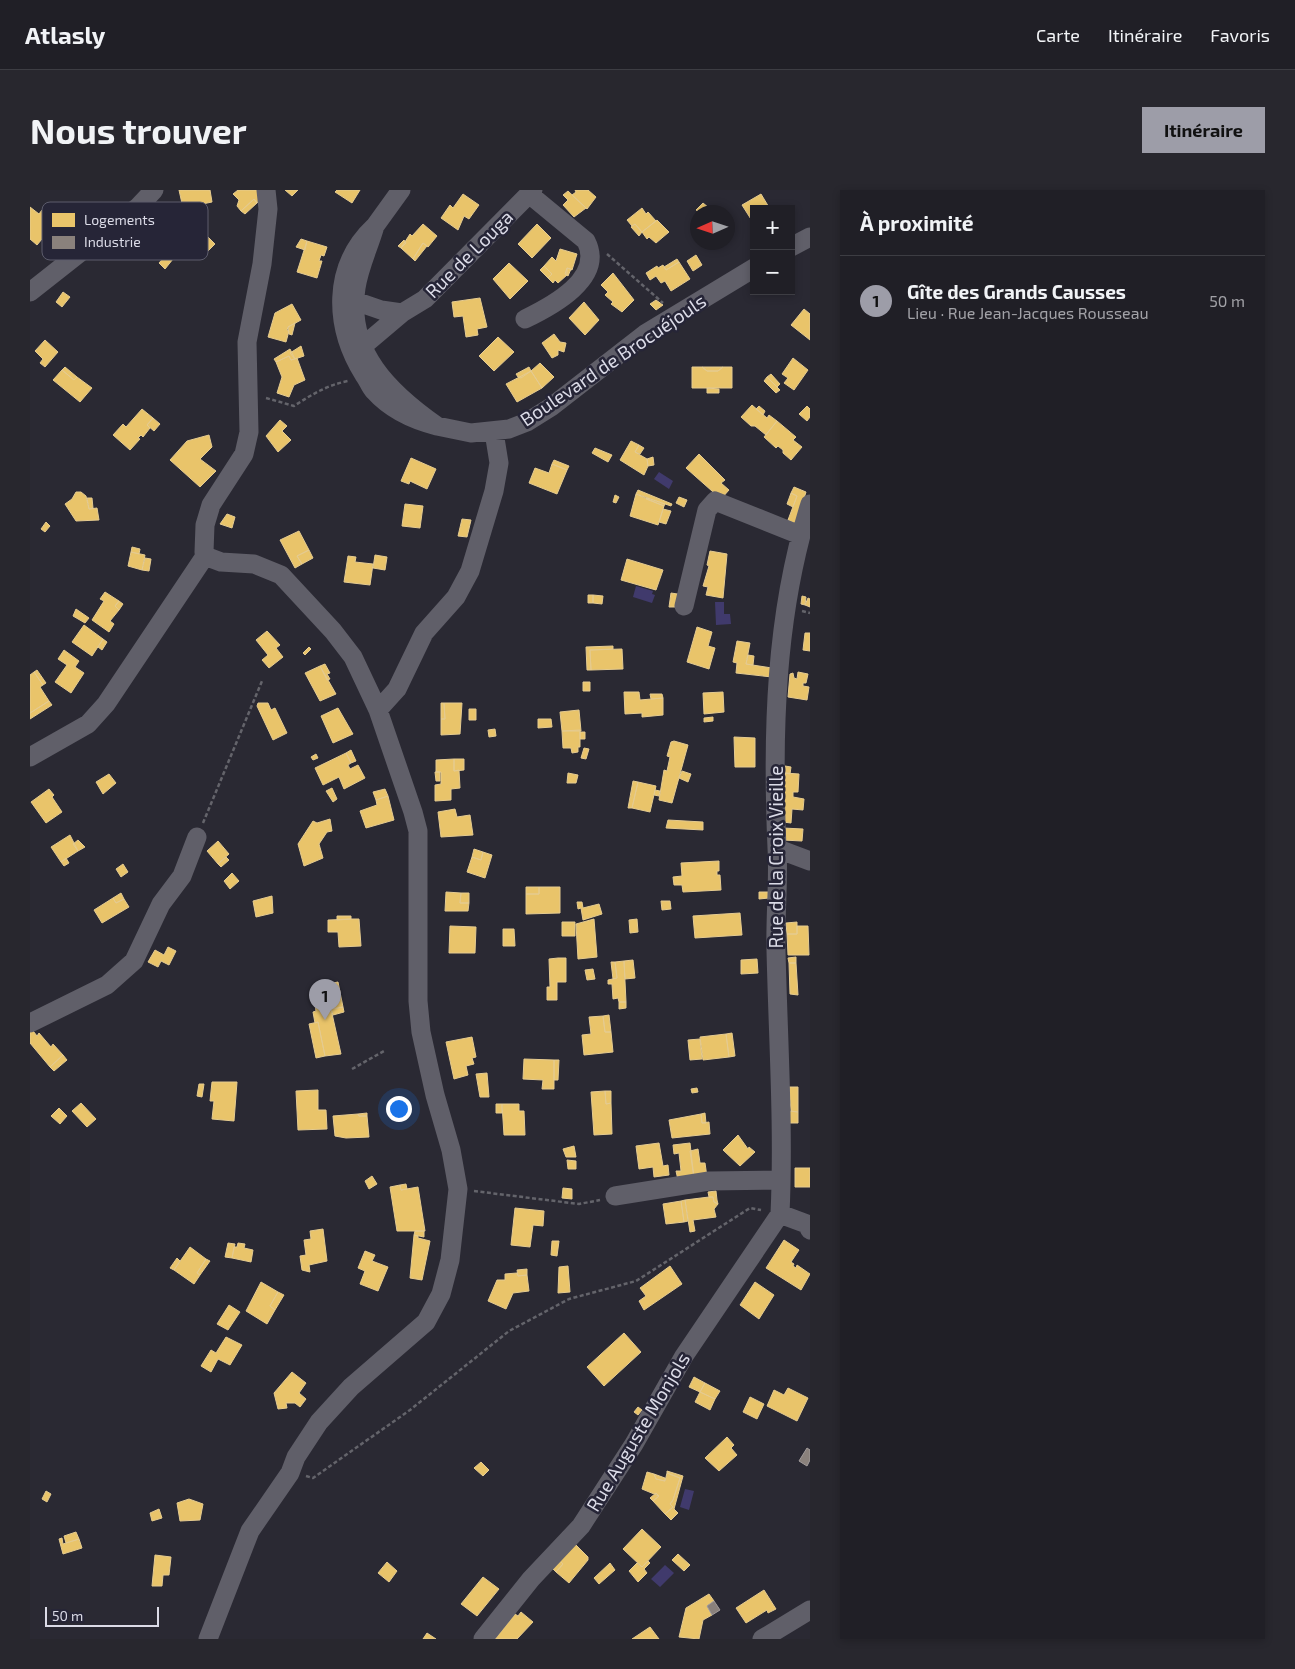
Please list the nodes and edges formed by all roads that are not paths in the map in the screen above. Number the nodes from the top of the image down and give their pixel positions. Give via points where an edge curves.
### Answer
1 (154, 190) edge
2 (266, 190) edge
3 (401, 190) edge
4 (531, 192) edge
5 (143, 202) edge
6 (375, 226) junction
7 (810, 237) edge
8 (795, 245) edge
9 (71, 260) edge
10 (750, 270) edge
11 (30, 292) edge
12 (355, 301) junction
13 (402, 313) junction
14 (525, 319) dead end
15 (363, 346) junction
16 (436, 426) junction
17 (494, 432) junction
18 (810, 504) edge
19 (800, 535) junction
20 (206, 556) junction
21 (684, 606) dead end
22 (378, 710) junction
23 (30, 757) edge
24 (198, 837) road end
25 (778, 849) junction
26 (810, 862) edge
27 (30, 1023) edge
28 (781, 1180) junction
29 (615, 1196) road end
30 (780, 1214) junction
31 (809, 1225) edge
32 (810, 1610) edge
33 (208, 1639) edge
34 (483, 1639) edge
35 (762, 1639) edge

1 - 5 street
2 - 20 street via 268,209 262,264 248,342 249,432 244,454 211,505 204,540
3 - 6 street, Boulevard de Brocuéjouls
4 - 13 street, Rue de Louga via 425,300
4 - 14 street via 590,248 585,276 552,306
6 - 12 street, Boulevard de Brocuéjouls via 359,272
6 - 16 street, Boulevard de Brocuéjouls via 360,240 346,267 342,302 344,330 354,359 374,391 412,420
7 - 8 street
9 - 11 street
10 - 17 street, Boulevard de Brocuéjouls via 675,314 551,407 509,430
12 - 13 street
12 - 15 street, Boulevard de Brocuéjouls
13 - 15 street, Rue de Louga
15 - 16 street, Boulevard de Brocuéjouls via 376,372 391,390
16 - 17 street, Boulevard de Brocuéjouls via 471,433
17 - 22 street via 499,463 470,571 456,597 424,633 397,689
18 - 19 street, Rue de la Croix Vieille
19 - 21 street via 714,501 707,510
19 - 25 street, Rue de la Croix Vieille via 781,650 776,722
20 - 22 street via 221,562 254,564 281,575 353,657
20 - 23 street via 106,704 88,724
22 - 33 street via 418,831 418,1001 421,1032 458,1189 450,1260 441,1294 426,1322 351,1387 326,1415 296,1458 290,1473 250,1531
24 - 27 street via 182,876 161,904 134,961 107,984
25 - 26 street
25 - 28 street, Rue de la Croix Vieille via 776,948
28 - 29 street via 709,1181
28 - 30 street, Rue de la Croix Vieille
30 - 31 street
30 - 34 street, Rue Auguste Monjols via 684,1356 634,1444 581,1526 531,1579
32 - 35 street

